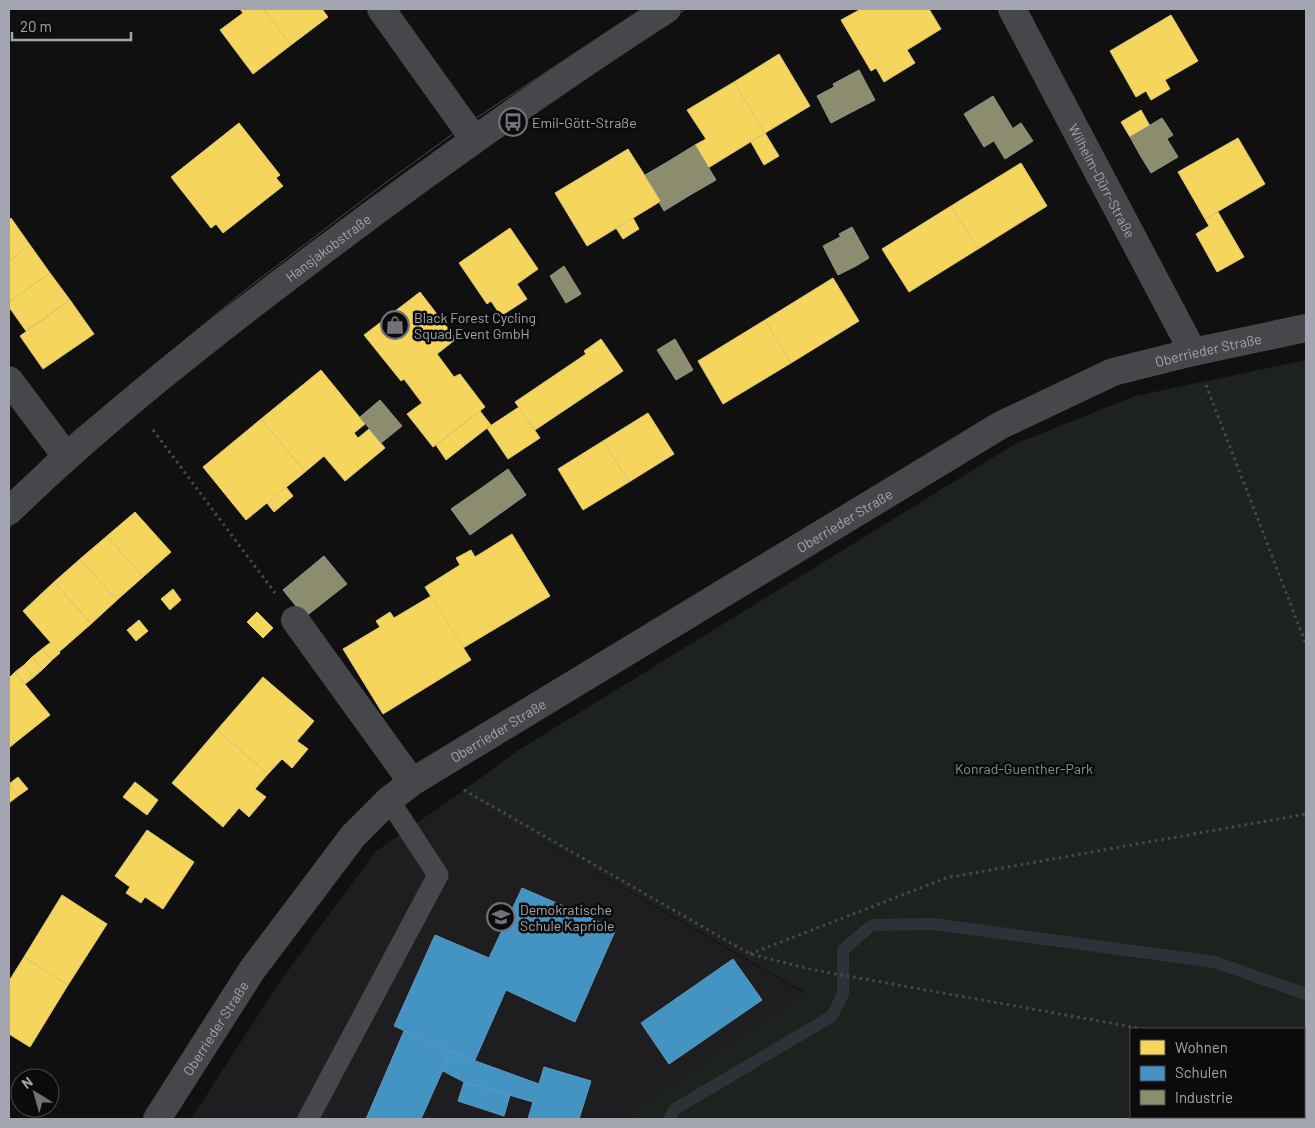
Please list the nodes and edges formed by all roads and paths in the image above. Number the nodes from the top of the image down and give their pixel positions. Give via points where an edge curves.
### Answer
1 (381, 9) edge
2 (666, 9) edge
3 (1012, 9) edge
4 (474, 139) junction
5 (1306, 328) edge
6 (1193, 352) junction
7 (9, 380) edge
8 (131, 402) junction
9 (66, 456) junction
10 (9, 511) edge
11 (295, 620) joint
12 (1306, 644) edge
13 (440, 765) junction
14 (412, 782) junction
15 (389, 800) junction
16 (1306, 814) edge
17 (750, 954) junction
18 (1138, 1028) edge
19 (165, 1117) edge
20 (308, 1119) edge

1 - 4 street
2 - 4 street, Hansjakobstraße
3 - 6 street, Wilhelm-Dürr-Straße
4 - 8 street, Hansjakobstraße via 258,299
5 - 6 street, Oberrieder Straße
6 - 12 path
6 - 13 street, Oberrieder Straße via 1113,372 1000,425
7 - 9 street
8 - 9 street, Hansjakobstraße
8 - 11 path
9 - 10 street, Hansjakobstraße
11 - 14 street
13 - 14 street, Oberrieder Straße
13 - 17 path via 458,786
14 - 15 street, Oberrieder Straße
15 - 19 street, Oberrieder Straße via 353,836 252,970
15 - 20 lane via 438,875
16 - 17 path via 946,878
17 - 18 path via 814,970

